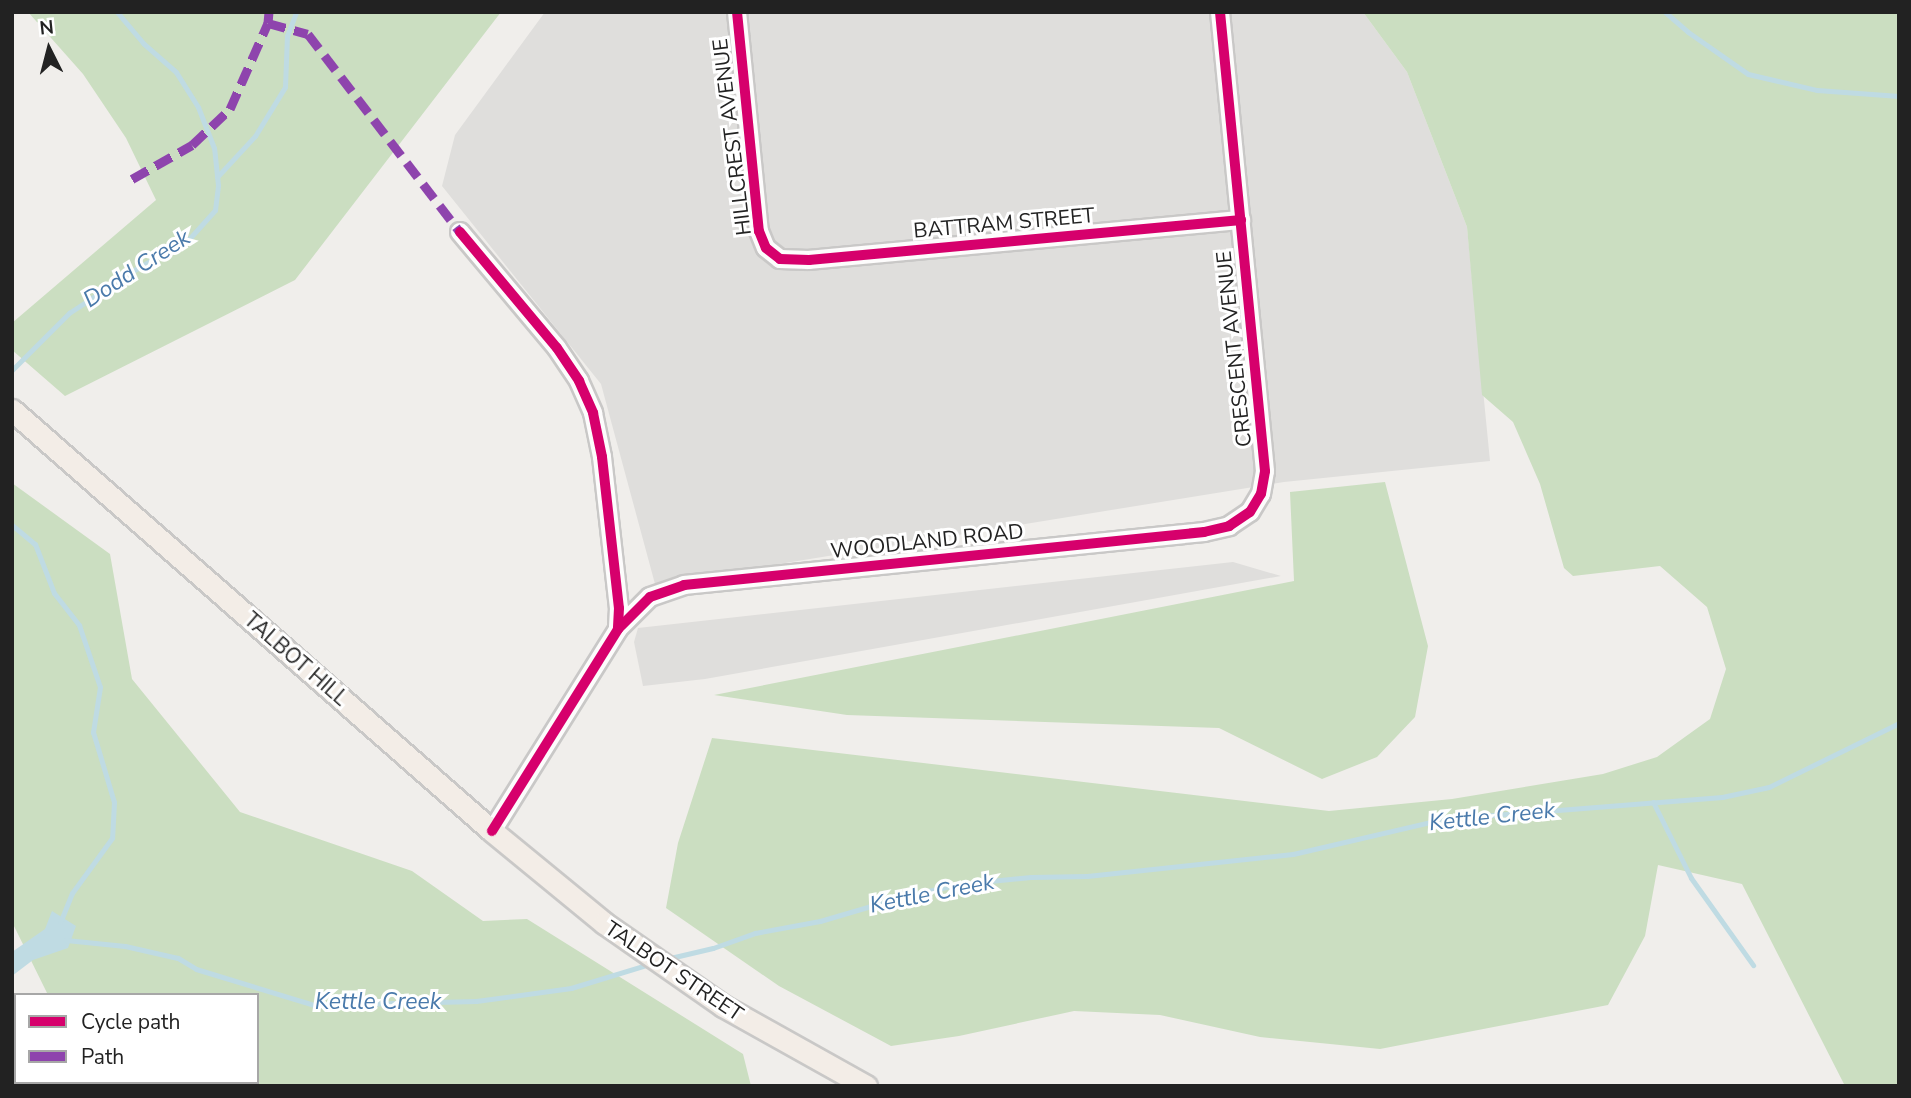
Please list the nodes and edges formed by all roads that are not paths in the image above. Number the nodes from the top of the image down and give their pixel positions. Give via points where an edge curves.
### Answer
1 (737, 12) edge
2 (1220, 12) edge
3 (1241, 220) junction
4 (460, 232) dead end
5 (772, 255) joint
6 (16, 414) edge
7 (1250, 512) joint
8 (618, 629) junction
9 (492, 831) junction
10 (581, 905) joint
11 (866, 1086) edge

1 - 5 street, HILLCREST AVENUE via 759,231
2 - 3 street, CRESCENT AVENUE
3 - 5 street, BATTRAM STREET via 790,262
3 - 7 street, CRESCENT AVENUE via 1265,471 1261,494
4 - 8 street via 563,356 593,413 602,457
6 - 9 main road, TALBOT HILL
7 - 8 street, WOODLAND ROAD via 1229,526 1204,532 684,585 650,597
8 - 9 street, WOODLAND ROAD
9 - 10 main road, TALBOT HILL
10 - 11 main road, TALBOT STREET via 695,988

